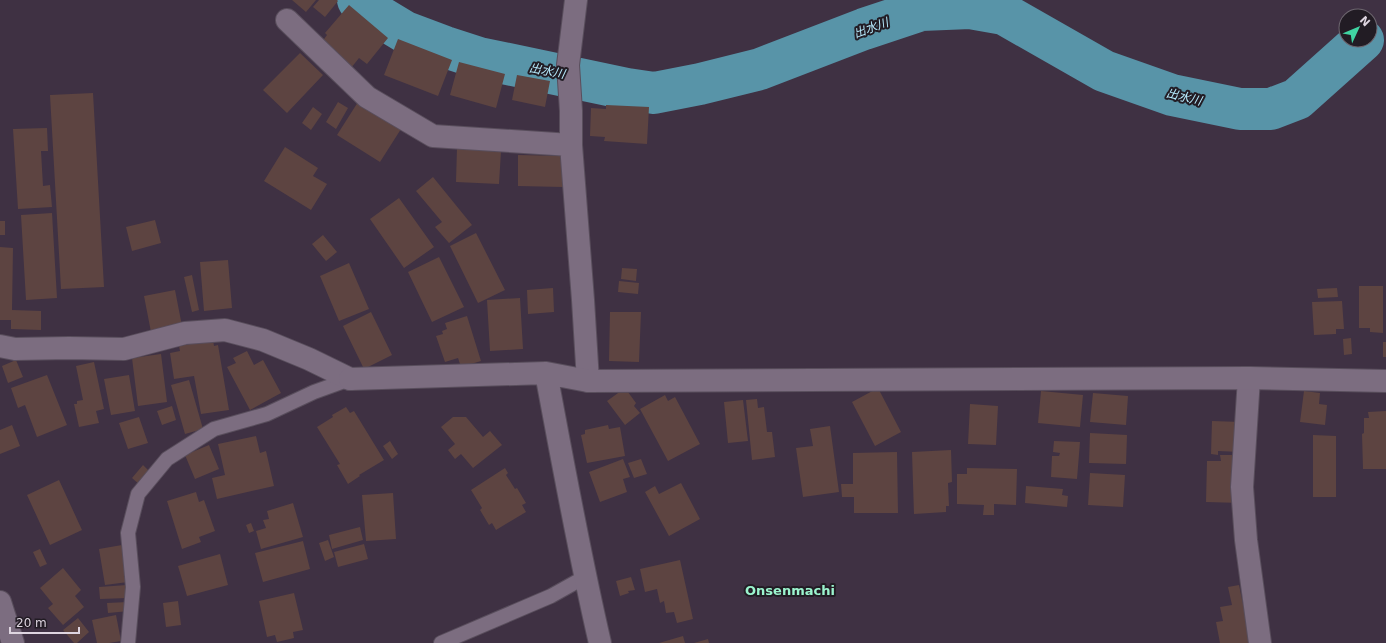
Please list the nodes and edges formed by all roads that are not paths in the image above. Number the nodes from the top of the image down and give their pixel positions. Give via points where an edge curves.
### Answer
1 (576, 0) edge
2 (287, 20) dead end
3 (571, 145) junction
4 (0, 346) edge
5 (546, 373) junction
6 (1249, 378) junction
7 (350, 379) junction
8 (1386, 381) edge
9 (588, 382) junction
10 (585, 577) junction
11 (0, 602) edge
12 (13, 643) edge
13 (128, 643) edge
14 (441, 643) edge
15 (600, 643) edge
16 (1260, 643) edge

1 - 3 street via 568,65 572,111
2 - 3 street via 367,96 433,136
3 - 9 street
4 - 7 street via 15,349 124,350 185,333 225,330 263,340
5 - 7 street
5 - 9 street
5 - 10 street
6 - 8 street
6 - 9 street
6 - 16 street via 1242,487 1246,540
7 - 13 lane via 314,392 267,414 214,429 167,459 138,494 128,533 133,587
10 - 14 lane via 551,596
10 - 15 street
11 - 12 street

